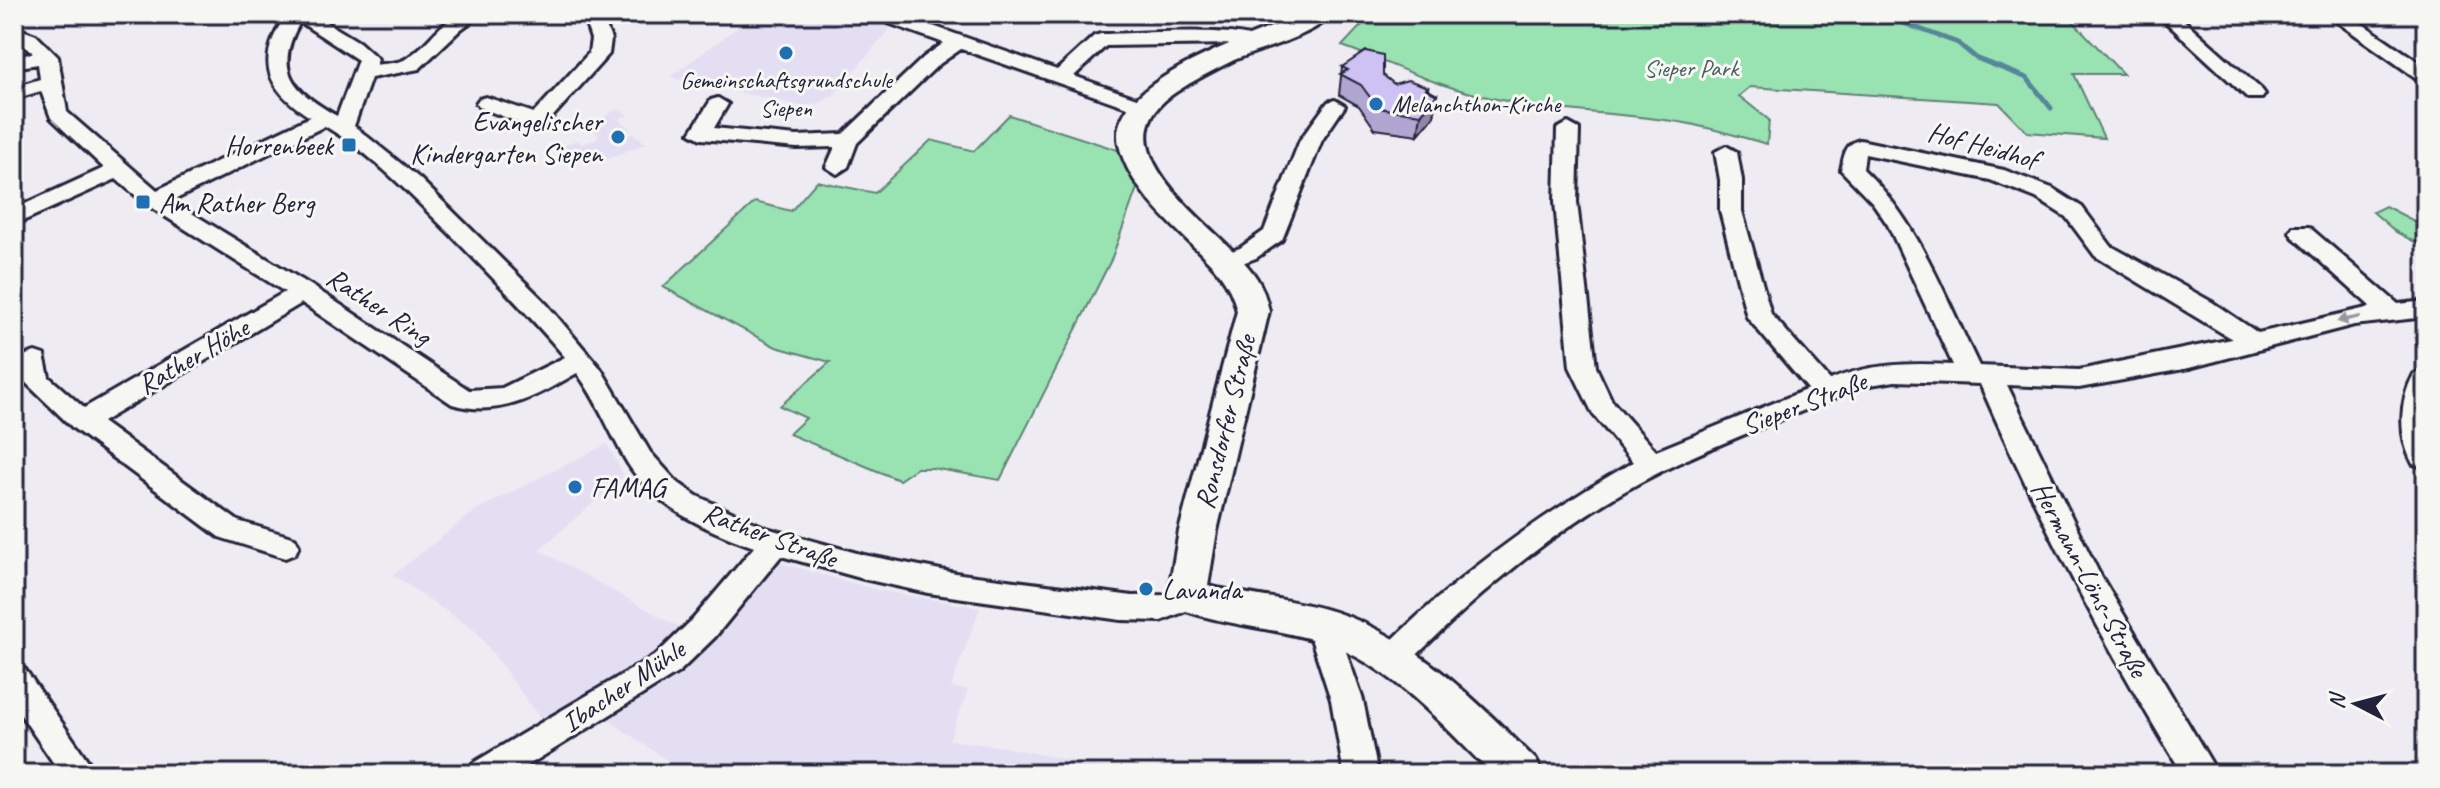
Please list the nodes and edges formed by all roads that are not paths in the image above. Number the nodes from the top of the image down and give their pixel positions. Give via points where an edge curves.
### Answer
1 (299, 14) edge
2 (473, 14) edge
3 (554, 14) edge
4 (881, 14) edge
5 (1320, 14) edge
6 (2166, 14) edge
7 (2335, 14) edge
8 (592, 15) edge
9 (14, 33) edge
10 (957, 43) junction
11 (1257, 44) junction
12 (48, 57) junction
13 (14, 62) edge
14 (363, 73) junction
15 (2426, 76) edge
16 (1060, 78) junction
17 (51, 82) junction
18 (14, 93) edge
19 (2255, 94) dead end
20 (486, 103) dead end
21 (718, 104) dead end
22 (1141, 106) junction
23 (1335, 106) dead end
24 (334, 122) junction
25 (1568, 129) dead end
26 (848, 140) junction
27 (1726, 152) dead end
28 (1851, 165) joint
29 (837, 167) dead end
30 (118, 170) junction
31 (155, 200) junction
32 (14, 218) edge
33 (2301, 232) dead end
34 (1226, 261) junction
35 (303, 292) junction
36 (2426, 309) edge
37 (2393, 313) junction
38 (2254, 342) junction
39 (580, 360) junction
40 (35, 361) dead end
41 (1980, 376) junction
42 (2426, 383) edge
43 (1824, 390) junction
44 (82, 421) junction
45 (2426, 455) edge
46 (1652, 464) junction
47 (775, 542) junction
48 (285, 546) dead end
49 (1190, 596) junction
50 (1322, 626) junction
51 (1392, 660) junction
52 (14, 679) edge
53 (80, 774) edge
54 (485, 774) edge
55 (1361, 774) edge
56 (1521, 774) edge
57 (2201, 774) edge

1 - 14 street via 355,47 368,59
1 - 24 street, Rather Straße via 284,34 277,74 289,90
2 - 14 street via 419,60 401,69
3 - 8 street
4 - 10 street
5 - 11 main road
6 - 19 street
7 - 15 street
8 - 20 street via 601,39 599,54 540,119 523,120
9 - 12 street
10 - 16 street
10 - 26 street
11 - 16 street via 1237,38 1101,40
11 - 22 main road via 1182,75
12 - 13 street
12 - 17 street, Rather Ring
14 - 24 street
16 - 22 street
17 - 18 street
17 - 30 street, Rather Ring via 58,114
21 - 26 street via 701,133 797,142
22 - 34 main road, Ronsdorfer Straße via 1134,137 1143,171
23 - 34 street via 1311,140 1274,235
24 - 31 street
24 - 39 street, Rather Straße via 426,197
25 - 46 street via 1566,202 1583,367 1605,414
26 - 29 street
27 - 43 street via 1731,211 1759,317
28 - 38 street, Hof Heidhof via 1860,146 1996,175 2044,193 2074,212 2103,251
28 - 41 street, Hermann-Löns-Straße via 1899,224
30 - 31 street, Rather Ring
30 - 32 street
31 - 35 street, Rather Ring
33 - 37 street
34 - 49 main road, Ronsdorfer Straße via 1248,288 1253,311 1198,531
35 - 39 street, Rather Ring via 469,400 497,398
35 - 44 street, Rather Höhe
36 - 37 street, Sieper Straße
37 -> 38 street, Sieper Straße via 2354,317
38 - 41 street, Sieper Straße via 2079,379
39 - 47 street, Rather Straße via 654,478 719,521
40 - 44 street via 36,380
41 - 43 street, Sieper Straße via 1895,372
41 - 57 street, Hermann-Löns-Straße via 2125,650
42 - 45 main road via 2418,404
43 - 46 street, Sieper Straße
44 - 48 street via 229,529
46 - 51 street, Sieper Straße via 1502,560
47 - 49 street, Rather Straße via 899,576 998,592 1155,609
47 - 54 street, Ibacher Mühle via 668,663
49 - 50 main road
50 - 51 main road via 1356,638
50 - 55 street via 1347,700
51 - 56 main road via 1475,728
52 - 53 street

